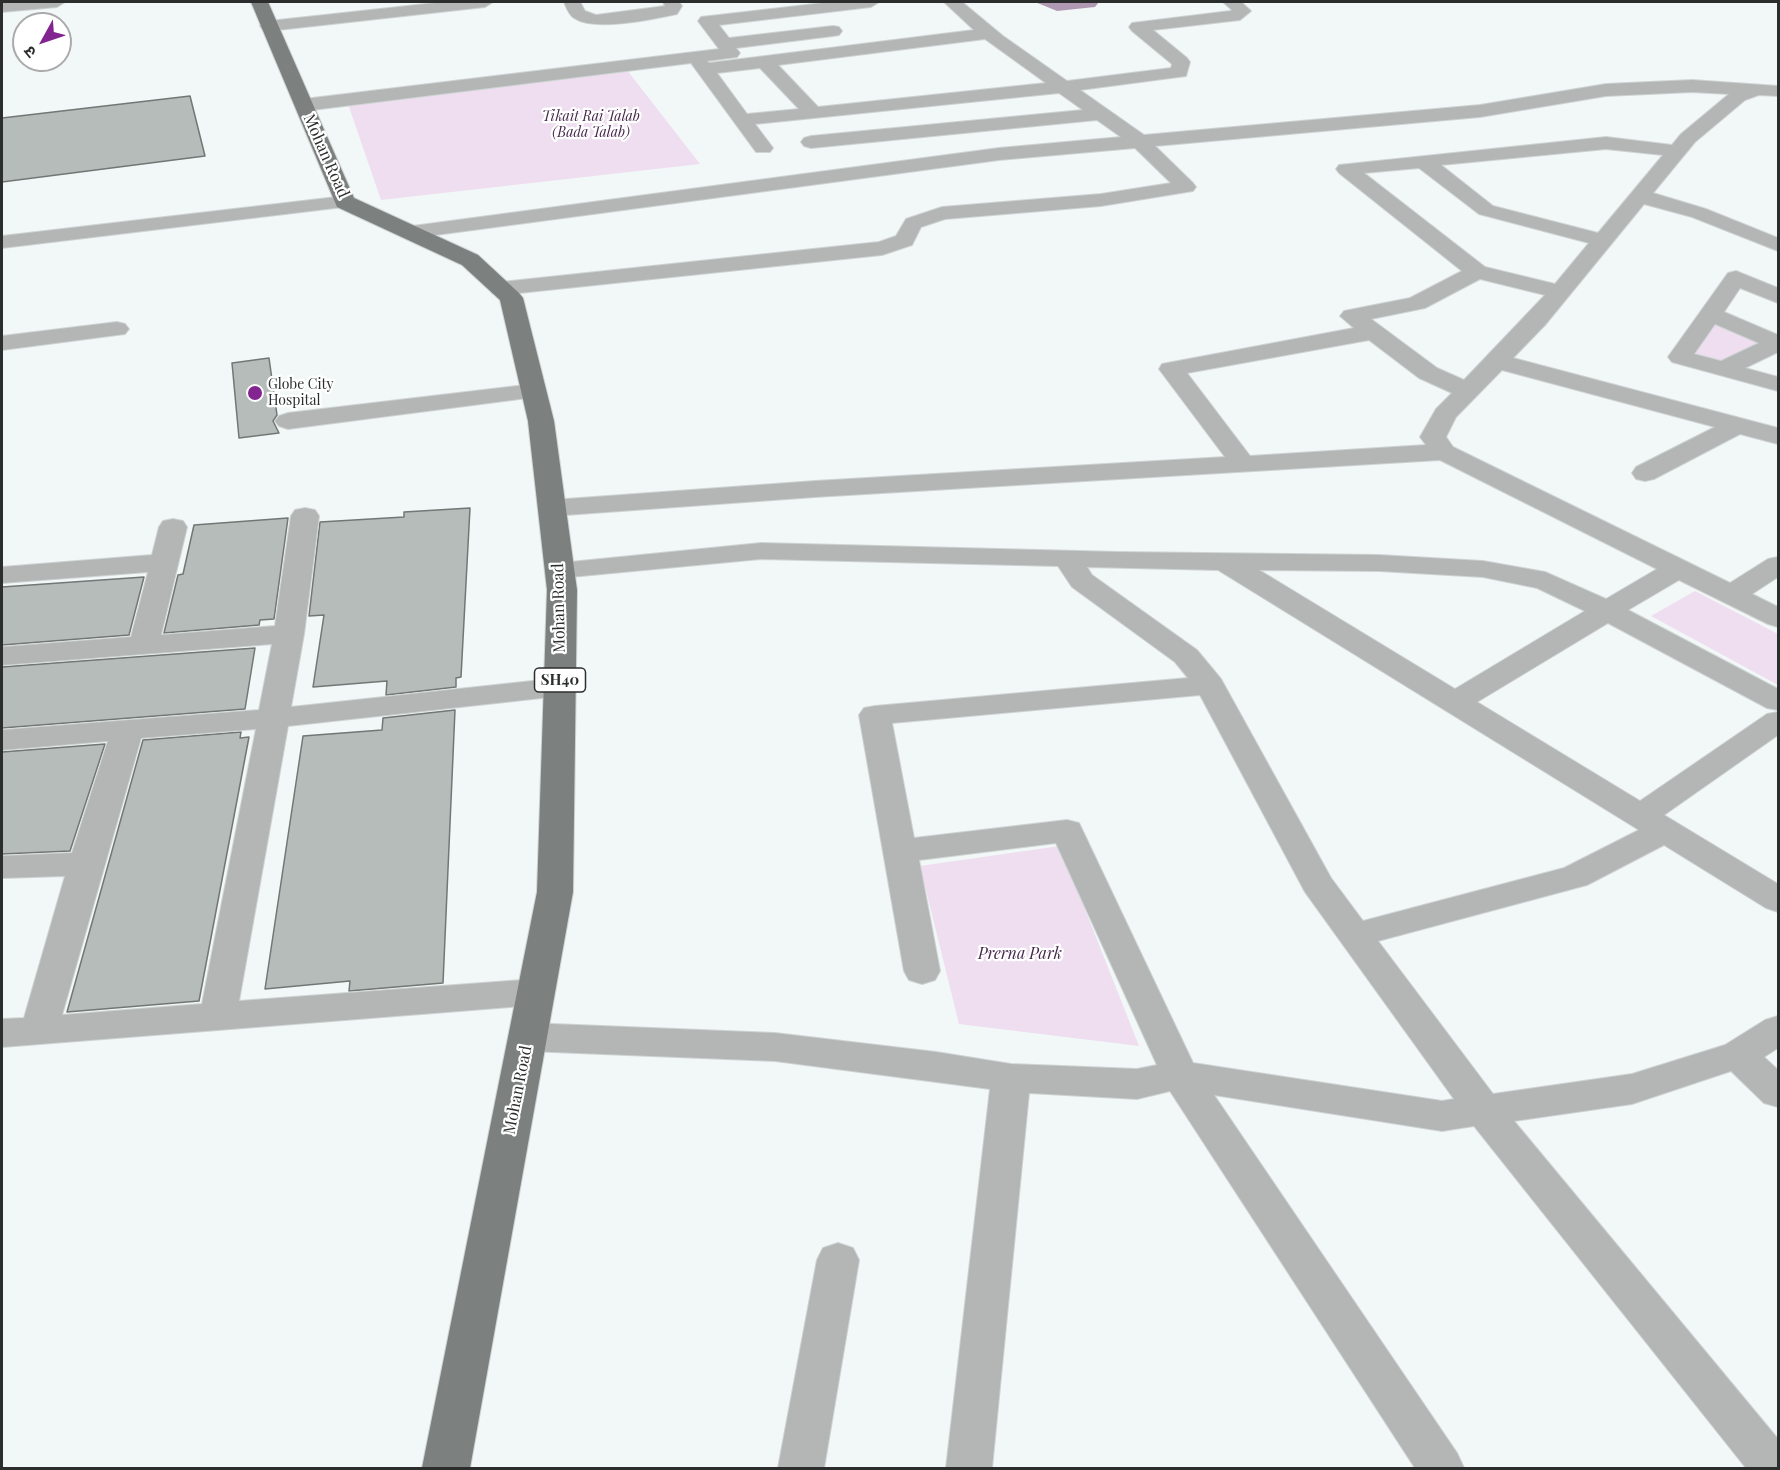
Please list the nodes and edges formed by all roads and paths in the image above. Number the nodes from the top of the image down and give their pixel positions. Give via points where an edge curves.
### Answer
1 (57, 2) edge
2 (485, 2) edge
3 (572, 2) edge
4 (671, 2) edge
5 (871, 2) edge
6 (1231, 2) edge
7 (460, 3) edge
8 (2, 7) edge
9 (948, 10) edge
10 (264, 14) edge
11 (852, 29) dead end
12 (989, 33) junction
13 (694, 38) dead end
14 (721, 39) junction
15 (765, 62) junction
16 (700, 63) junction
17 (342, 82) dead end
18 (1779, 82) edge
19 (1063, 87) junction
20 (1756, 90) junction
21 (1779, 91) edge
22 (300, 97) junction
23 (814, 113) junction
24 (1101, 114) junction
25 (790, 116) junction
26 (743, 120) junction
27 (1360, 122) junction
28 (1139, 141) junction
29 (811, 142) junction
30 (763, 148) dead end
31 (1677, 151) junction
32 (1514, 152) junction
33 (1416, 162) junction
34 (838, 175) junction
35 (1483, 185) junction
36 (1639, 196) junction
37 (345, 202) junction
38 (413, 232) junction
39 (1602, 240) junction
40 (2, 242) edge
41 (1779, 245) edge
42 (1477, 272) junction
43 (500, 288) junction
44 (1560, 292) junction
45 (1779, 296) edge
46 (1710, 314) junction
47 (117, 329) dead end
48 (1373, 332) junction
49 (2, 342) edge
50 (1497, 361) junction
51 (1724, 369) junction
52 (1779, 384) edge
53 (534, 391) junction
54 (1468, 391) junction
55 (288, 421) dead end
56 (1738, 425) junction
57 (1779, 436) edge
58 (1444, 452) junction
59 (1243, 464) junction
60 (1645, 473) dead end
61 (552, 508) junction
62 (305, 516) dead end
63 (173, 526) dead end
64 (1067, 558) junction
65 (1224, 561) junction
66 (165, 562) junction
67 (1779, 565) edge
68 (1678, 568) junction
69 (560, 570) junction
70 (2, 574) edge
71 (1732, 594) junction
72 (1608, 611) junction
73 (1779, 618) edge
74 (289, 634) junction
75 (144, 644) junction
76 (2, 656) edge
77 (1210, 686) junction
78 (560, 687) junction
79 (1779, 701) edge
80 (1455, 702) junction
81 (273, 718) junction
82 (1779, 721) edge
83 (128, 728) junction
84 (2, 740) edge
85 (1653, 823) junction
86 (900, 851) junction
87 (86, 864) junction
88 (2, 867) edge
89 (1779, 900) edge
90 (1355, 935) junction
91 (921, 971) dead end
92 (536, 992) junction
93 (218, 1017) junction
94 (39, 1030) junction
95 (1779, 1030) edge
96 (2, 1033) edge
97 (528, 1037) junction
98 (1738, 1055) junction
99 (1180, 1075) junction
100 (1011, 1078) junction
101 (1779, 1092) edge
102 (1483, 1110) junction
103 (838, 1260) dead end
104 (446, 1468) edge
105 (801, 1468) edge
106 (969, 1468) edge
107 (1441, 1468) edge
108 (1774, 1468) edge

1 - 8 street
2 - 7 street
3 - 4 street via 579,14 594,20 671,10
5 - 14 street via 707,21
6 - 19 street via 1243,11 1234,16 1138,27 1180,62 1180,72
7 - 10 street
9 - 12 street via 968,15
10 - 22 main road, Mohan Road
11 - 14 street
12 - 15 street
12 - 19 street
13 - 14 street
14 - 16 street via 731,53
15 - 16 street
15 - 23 street
16 - 22 street
16 - 26 street
17 - 22 street
18 - 20 street
19 - 23 street
19 - 24 street
20 - 21 street
20 - 27 street via 1692,86 1606,90 1480,111
20 - 31 street via 1738,96 1722,108
22 - 37 main road, Mohan Road
23 - 25 street
24 - 28 street
24 - 29 street
25 - 26 street
25 - 29 street
26 - 30 street
27 - 28 street
27 - 33 street
28 - 34 street
28 - 43 street via 1186,187 1101,200 942,213 913,223 904,240 882,248
29 - 34 street
31 - 32 street via 1606,143
31 - 36 street
32 - 33 street
32 - 35 street
33 - 35 street
33 - 42 street via 1346,169
34 - 38 street
35 - 39 street via 1486,210
36 - 39 street
36 - 41 street via 1699,213
37 - 38 main road, Mohan Road / SH40
37 - 40 street
38 - 43 main road, Mohan Road / SH40 via 470,260
39 - 44 street
42 - 44 street
42 - 48 street via 1417,303 1352,316
43 - 53 main road, Mohan Road / SH40 via 511,298
44 - 50 street
45 - 46 street via 1736,278
46 - 51 street via 1680,357
46 - 51 street via 1778,344
47 - 49 street
48 - 54 street via 1428,374
48 - 59 street via 1170,369
50 - 54 street
50 - 56 street
51 - 52 street
53 - 55 street
53 - 61 main road, Mohan Road / SH40
54 - 58 street via 1445,414 1433,437
56 - 57 street
56 - 60 street
58 - 59 street
58 - 68 street
59 - 61 street
61 - 69 main road, Mohan Road / SH40
62 - 74 street
63 - 66 street
64 - 65 street
64 - 69 street via 761,551
64 - 77 street via 1082,581 1186,657
65 - 72 street via 1483,569 1545,581
65 - 80 street
66 - 70 street
66 - 75 street
67 - 71 street
68 - 71 street
68 - 72 street
69 - 78 main road, Mohan Road / SH40
71 - 73 street
72 - 79 street
72 - 80 street
74 - 75 street
74 - 81 street
75 - 76 street
77 - 86 street via 875,715
77 - 90 street via 1317,884
78 - 81 street
78 - 92 main road, Mohan Road / SH40 via 555,892
80 - 85 street
81 - 83 street
81 - 93 street
82 - 85 street
83 - 84 street
83 - 87 street
85 - 89 street
85 - 90 street via 1575,877
86 - 91 street
86 - 99 street via 1067,831
87 - 88 street
87 - 94 street
90 - 102 street
92 - 93 street
92 - 97 main road, Mohan Road / SH40
93 - 94 street
94 - 96 street
95 - 98 street
97 - 100 street via 775,1047
97 - 104 main road, Mohan Road / SH40
98 - 101 street
98 - 102 street via 1632,1089
99 - 100 street via 1137,1084
99 - 102 street via 1442,1116
99 - 107 street
100 - 106 street
102 - 108 street
103 - 105 street

